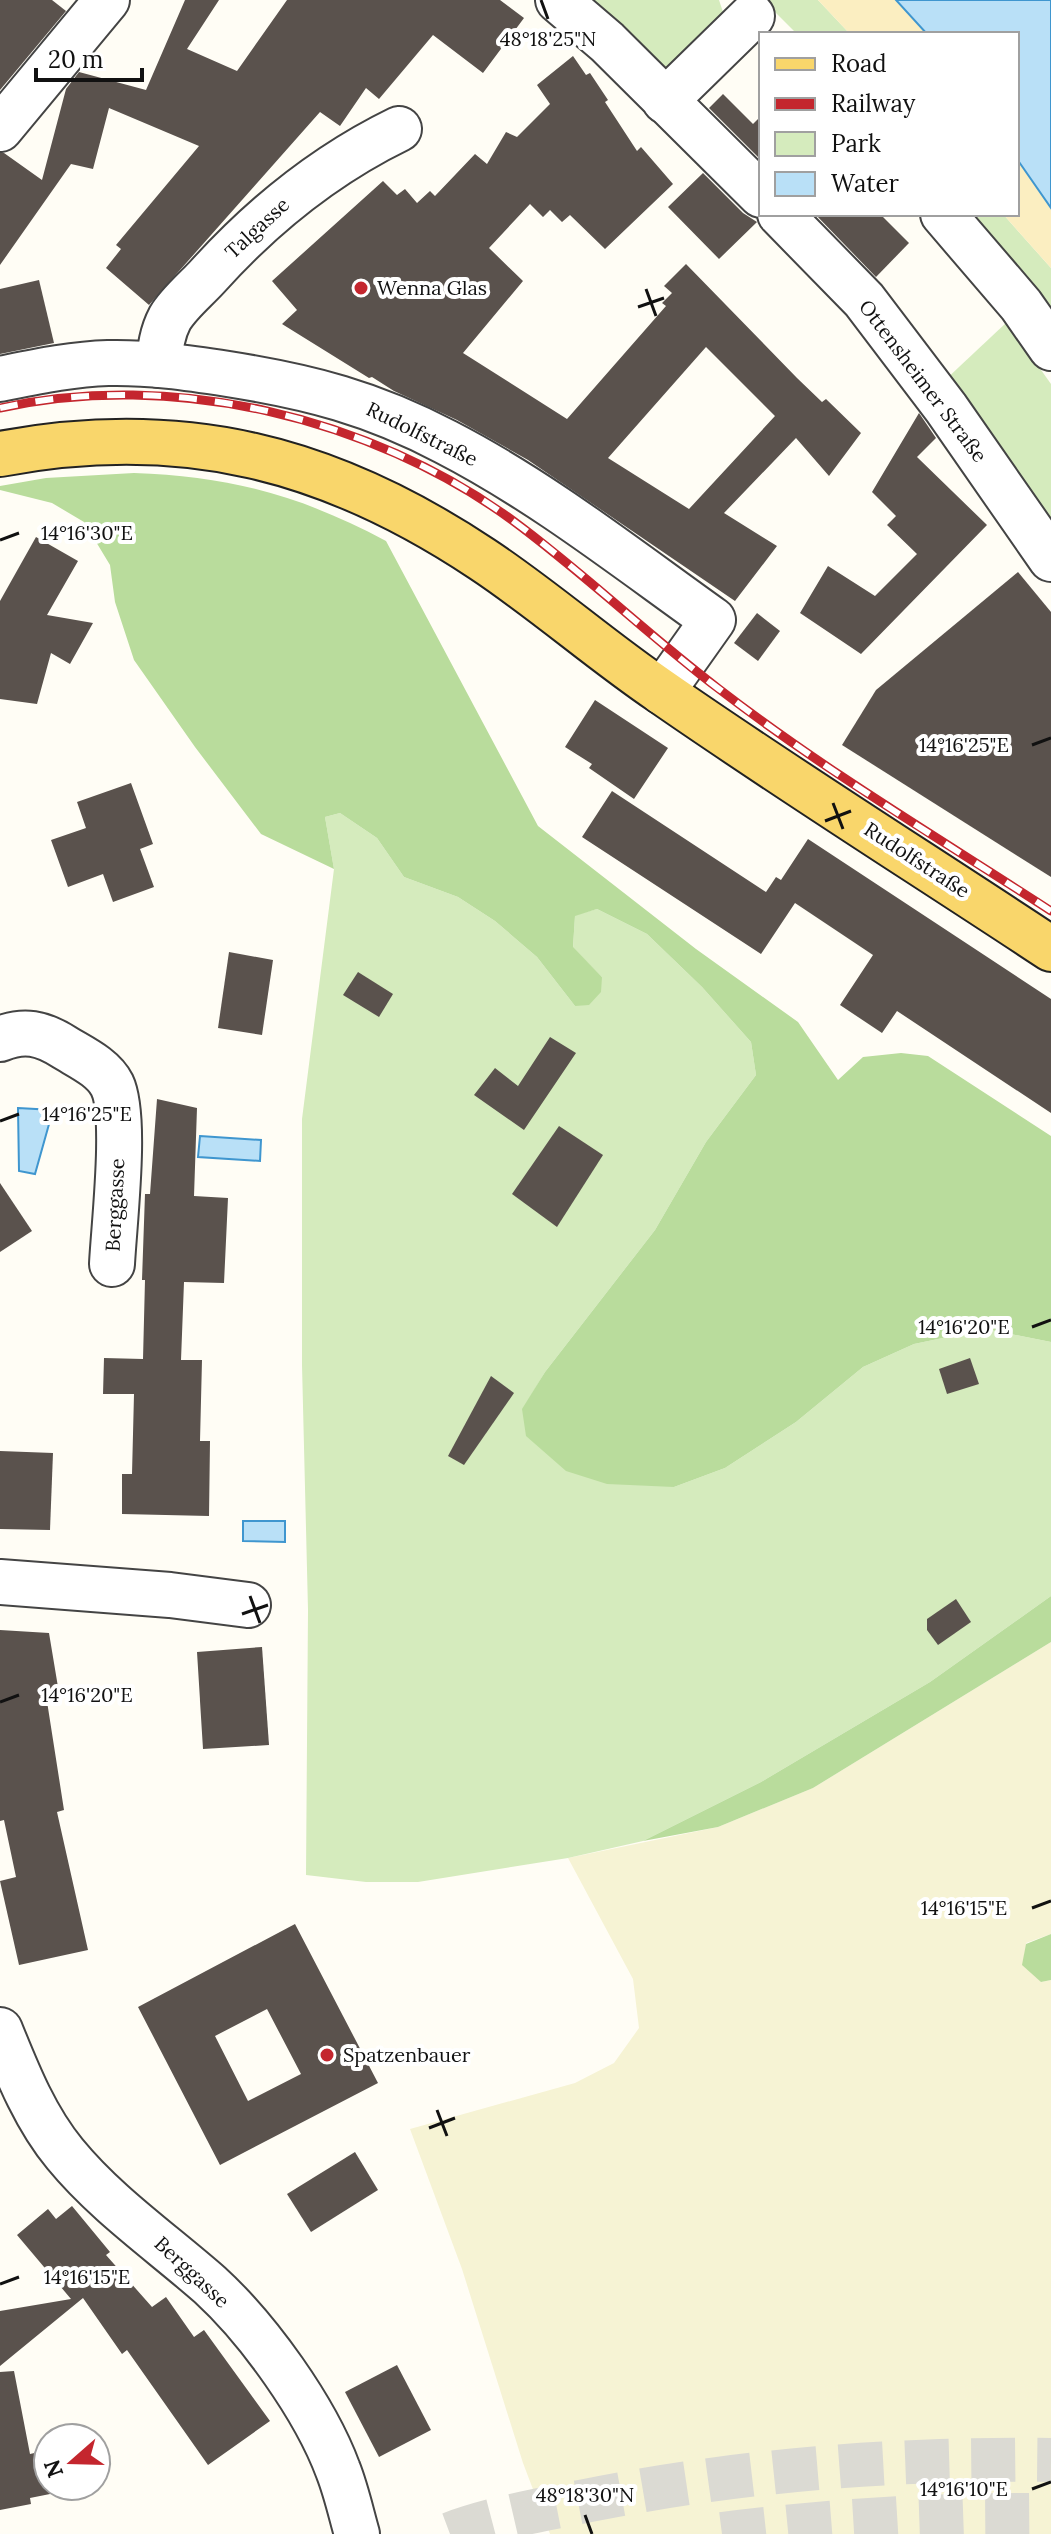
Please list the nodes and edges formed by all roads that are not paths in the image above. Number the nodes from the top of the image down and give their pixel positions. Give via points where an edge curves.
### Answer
1 (107, 0) edge
2 (558, 0) edge
3 (753, 17) edge
4 (665, 101) junction
5 (0, 129) edge
6 (399, 129) dead end
7 (759, 193) edge
8 (782, 216) edge
9 (945, 216) edge
10 (1051, 348) edge
11 (159, 365) junction
12 (0, 379) edge
13 (0, 454) edge
14 (1051, 559) edge
15 (662, 692) junction
16 (1051, 949) edge
17 (0, 1039) edge
18 (112, 1264) dead end
19 (0, 1582) edge
20 (248, 1605) dead end
21 (0, 2030) edge
22 (357, 2534) edge

1 - 5 street
2 - 4 street
3 - 4 street
4 - 7 street
6 - 11 street, Talgasse via 277,206 241,240 171,317 160,342
8 - 14 street, Ottensheimer Straße via 864,300
9 - 10 street
11 - 12 street, Rudolfstraße via 107,363
11 - 15 street, Rudolfstraße via 335,395 447,442 550,504 713,620
13 - 15 main road, Rudolfstraße via 66,444 160,441 247,453 341,482 485,560
15 - 16 main road, Rudolfstraße
17 - 18 street, Berggasse via 32,1032 51,1039 96,1067 111,1083 119,1110
19 - 20 street
21 - 22 street, Berggasse via 35,2109 64,2153 213,2288 278,2364 338,2468

